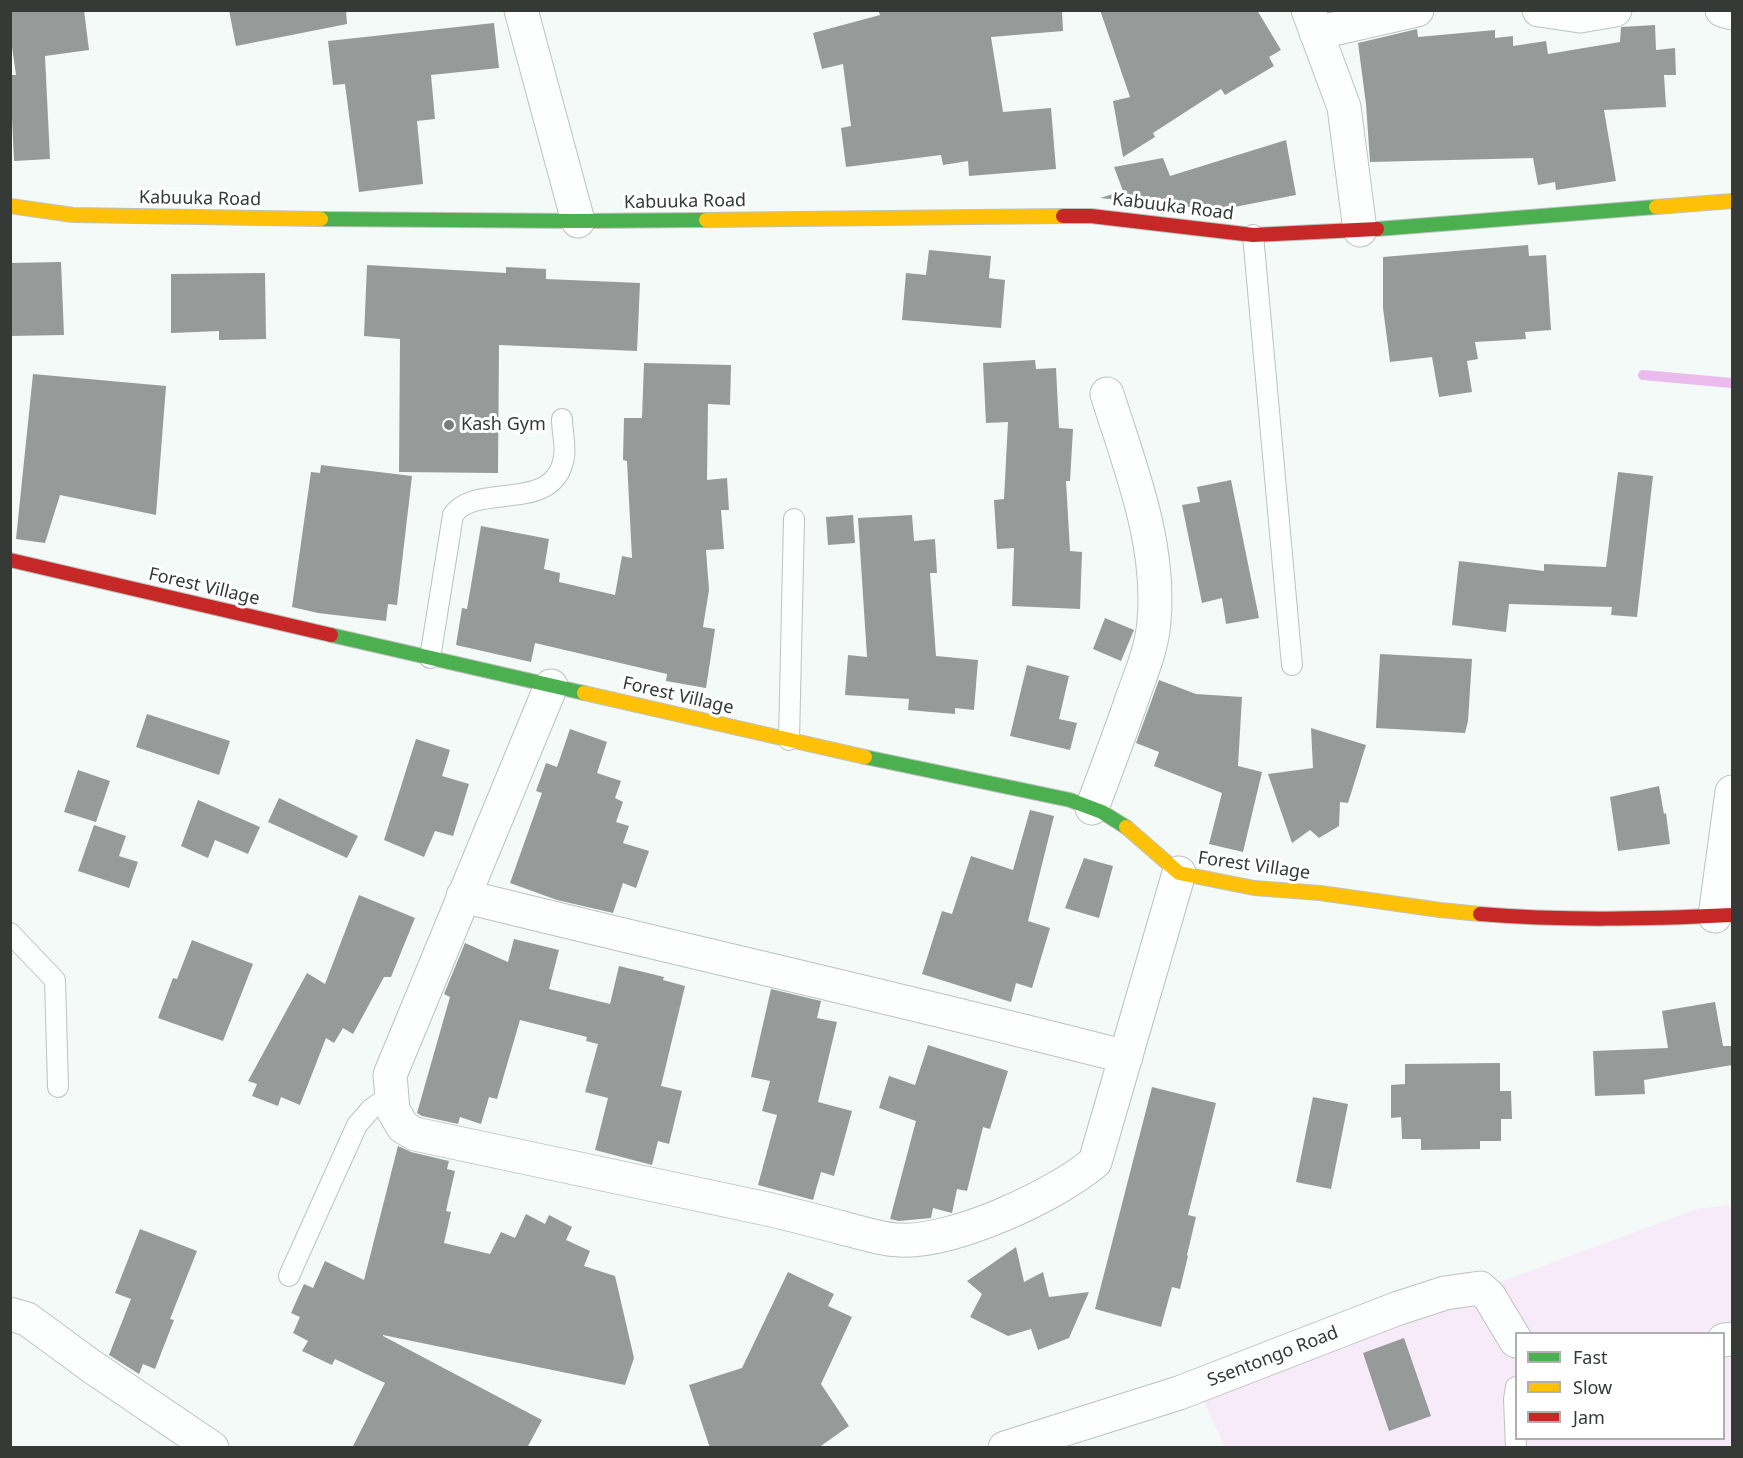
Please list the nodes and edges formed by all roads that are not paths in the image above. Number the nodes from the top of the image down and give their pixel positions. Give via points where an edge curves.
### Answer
1 (521, 10) edge
2 (1417, 10) edge
3 (1539, 10) edge
4 (1615, 10) edge
5 (1722, 10) edge
6 (1732, 13) edge
7 (1312, 22) edge
8 (1732, 201) edge
9 (10, 206) edge
10 (578, 222) junction
11 (1360, 230) junction
12 (1253, 235) junction
13 (1107, 394) dead end
14 (562, 420) dead end
15 (794, 519) dead end
16 (10, 560) edge
17 (430, 658) junction
18 (1292, 665) dead end
19 (550, 686) junction
20 (789, 740) junction
21 (1732, 792) edge
22 (1092, 808) junction
23 (1179, 873) junction
24 (463, 896) junction
25 (1724, 915) edge
26 (10, 933) edge
27 (1126, 1057) junction
28 (58, 1087) dead end
29 (390, 1095) junction
30 (289, 1276) dead end
31 (10, 1314) edge
32 (1515, 1339) edge
33 (1515, 1392) edge
34 (1515, 1424) edge
35 (212, 1448) edge
36 (1005, 1448) edge

1 - 10 street
2 - 7 street
3 - 4 street via 1580,16
5 - 6 street
7 - 11 street via 1344,107
8 - 11 street, Kabuuka Road
9 - 10 street, Kabuuka Road via 73,215
10 - 12 street, Kabuuka Road via 1091,216
11 - 12 street, Kabuuka Road
12 - 18 lane
13 - 22 street via 1150,542 1155,603 1148,657
14 - 17 lane via 564,456 558,474 546,485 539,491 465,504 453,515
15 - 20 lane
16 - 17 street, Forest Village
17 - 19 street, Forest Village
19 - 20 street, Forest Village
19 - 24 street
20 - 22 street, Forest Village via 1013,787
21 - 25 street
22 - 23 street, Forest Village via 1126,827
23 - 25 street, Forest Village via 1254,888 1528,918
23 - 27 street
24 - 27 street
24 - 29 street via 390,1075
26 - 28 lane via 55,980
27 - 29 street via 1095,1162 1060,1186 1015,1208 927,1239 884,1238 801,1216 415,1134 402,1127
29 - 30 lane via 357,1125
31 - 35 street via 27,1319
32 - 36 street, Ssentongo Road via 1480,1288 1454,1292 1396,1309 1179,1393
33 - 34 lane

